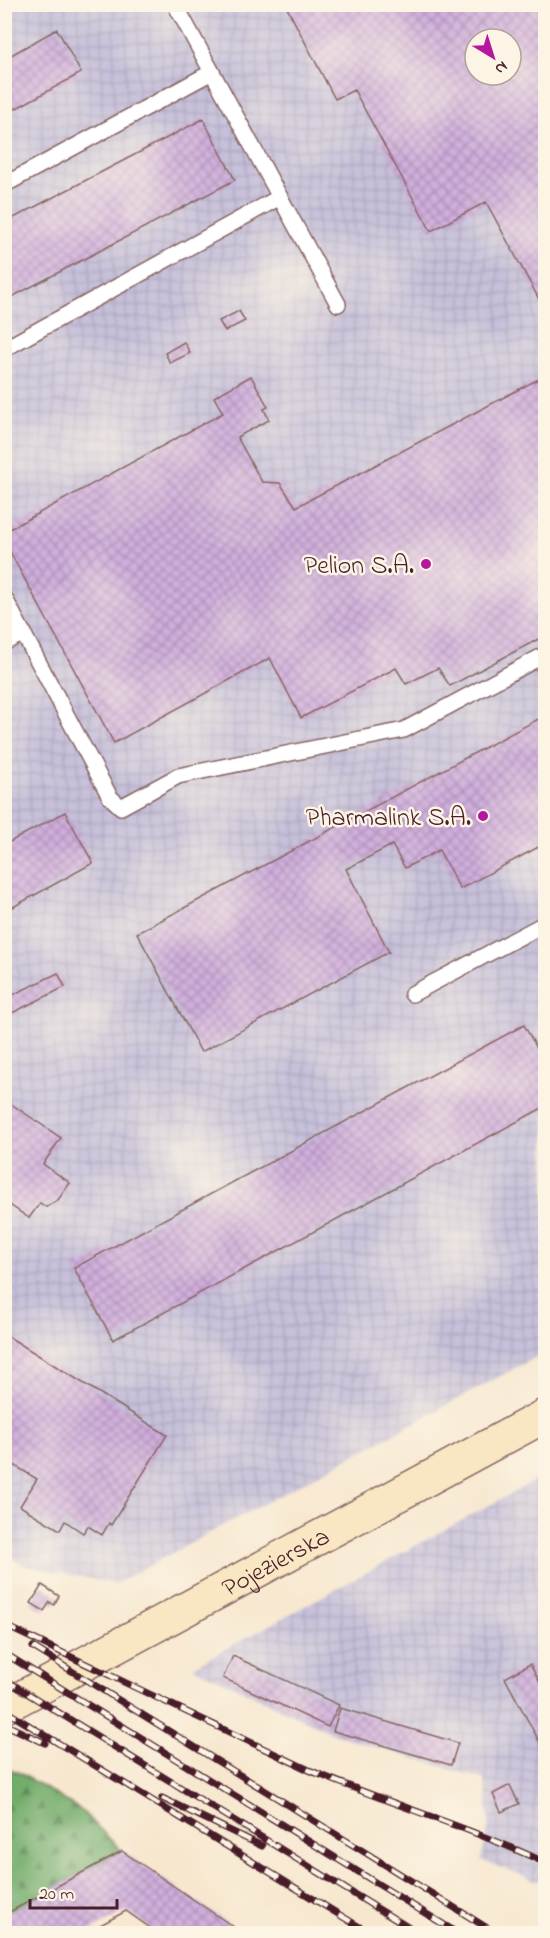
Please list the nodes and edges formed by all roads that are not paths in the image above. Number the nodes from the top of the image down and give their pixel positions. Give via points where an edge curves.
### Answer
1 (175, 4) edge
2 (212, 72) junction
3 (4, 185) edge
4 (280, 197) junction
5 (338, 304) dead end
6 (4, 350) edge
7 (4, 597) edge
8 (24, 633) junction
9 (4, 643) edge
10 (546, 654) edge
11 (546, 923) edge
12 (412, 994) dead end
13 (545, 1416) edge
14 (4, 1707) edge

1 - 2 lane
2 - 3 lane
2 - 4 lane
4 - 5 lane
4 - 6 lane
7 - 8 lane
8 - 9 lane
8 - 10 lane via 110,797 121,807 178,776 404,730
11 - 12 lane
13 - 14 street, Pojezierska

